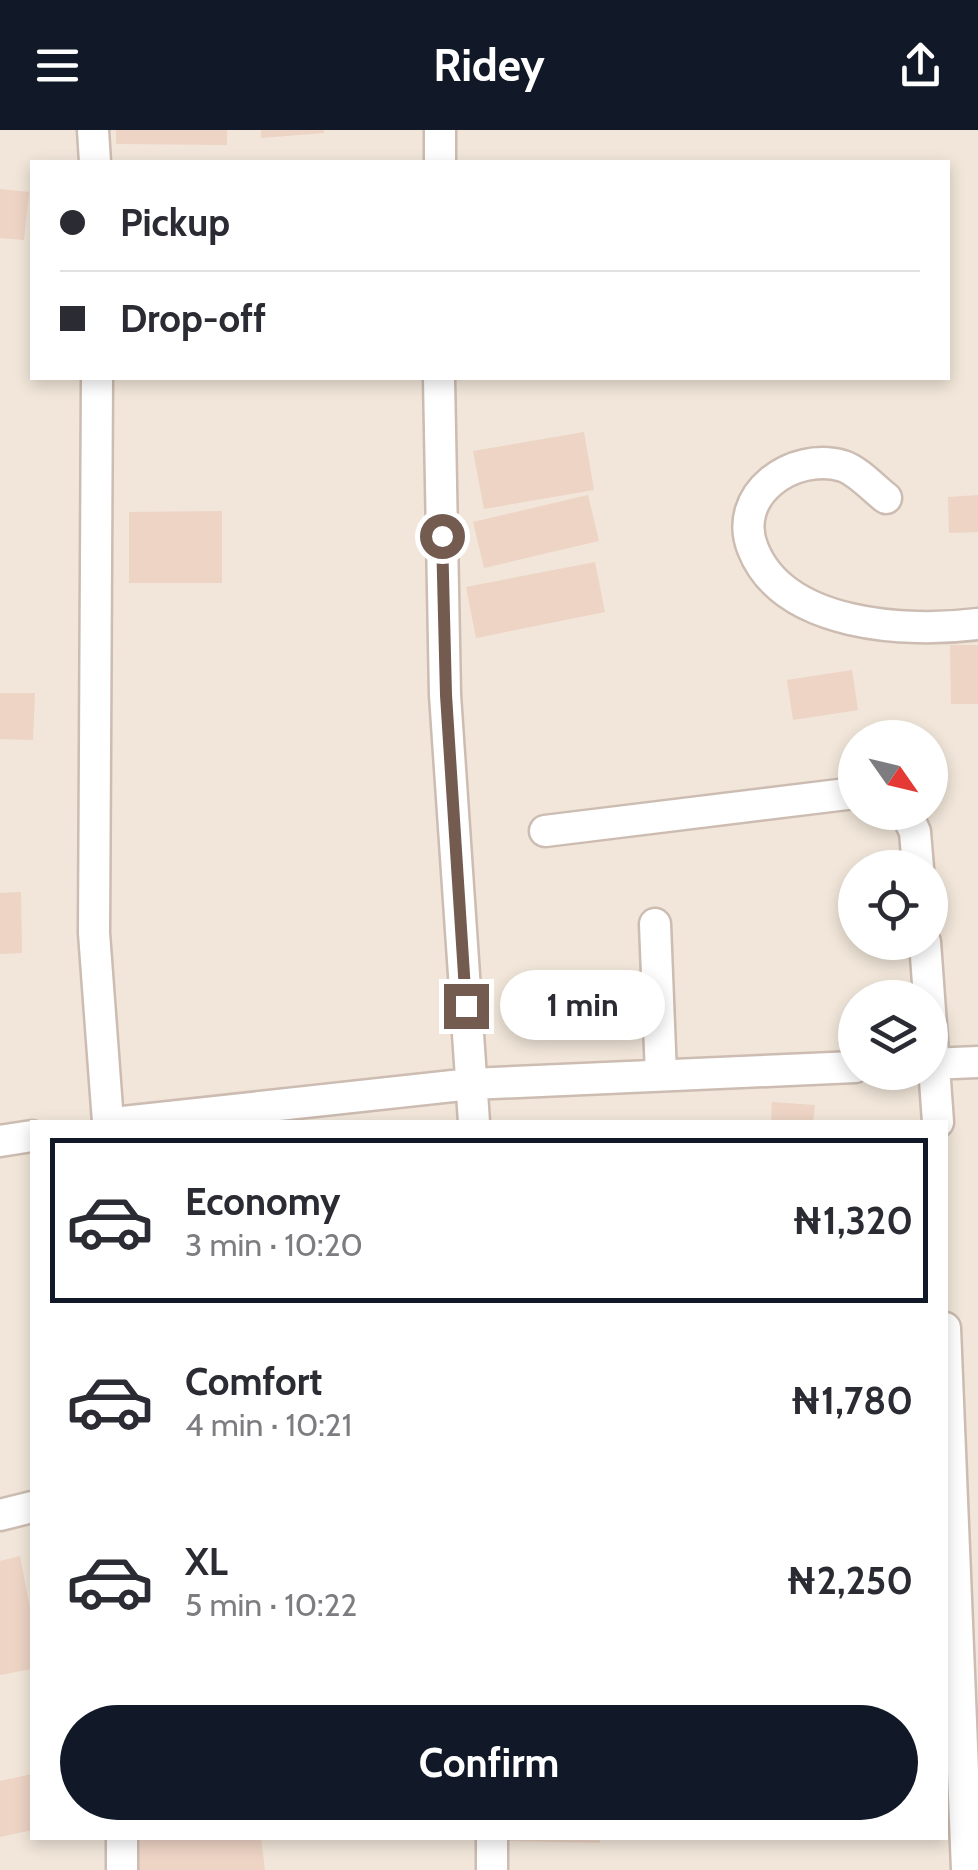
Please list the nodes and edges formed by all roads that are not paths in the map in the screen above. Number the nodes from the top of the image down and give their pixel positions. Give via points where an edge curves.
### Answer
1 (93, 130) edge
2 (440, 130) edge
3 (94, 160) edge
4 (440, 160) edge
5 (96, 380) edge
6 (439, 380) edge
7 (886, 498) dead end
8 (978, 624) edge
9 (838, 795) edge
10 (545, 831) dead end
11 (654, 924) dead end
12 (978, 1062) edge
13 (948, 1063) edge
14 (838, 1068) edge
15 (661, 1075) junction
16 (471, 1084) junction
17 (935, 1090) edge
18 (108, 1120) edge
19 (140, 1120) edge
20 (474, 1120) edge
21 (938, 1120) edge
22 (30, 1136) edge
23 (0, 1141) edge
24 (948, 1402) edge
25 (30, 1508) edge
26 (0, 1515) edge
27 (122, 1840) edge
28 (492, 1840) edge
29 (122, 1870) edge
30 (492, 1870) edge
31 (967, 1870) edge

1 - 3 street
2 - 4 street
5 - 18 street via 94,932
6 - 16 street via 446,695
7 - 8 street via 846,467 815,461 782,472 747,516 753,550 777,585 813,608 867,624
9 - 10 street
11 - 15 street
12 - 13 street
14 - 15 street
15 - 16 street
16 - 19 street
16 - 20 street
17 - 21 street
22 - 23 street
24 - 31 street
25 - 26 street
27 - 29 street
28 - 30 street

